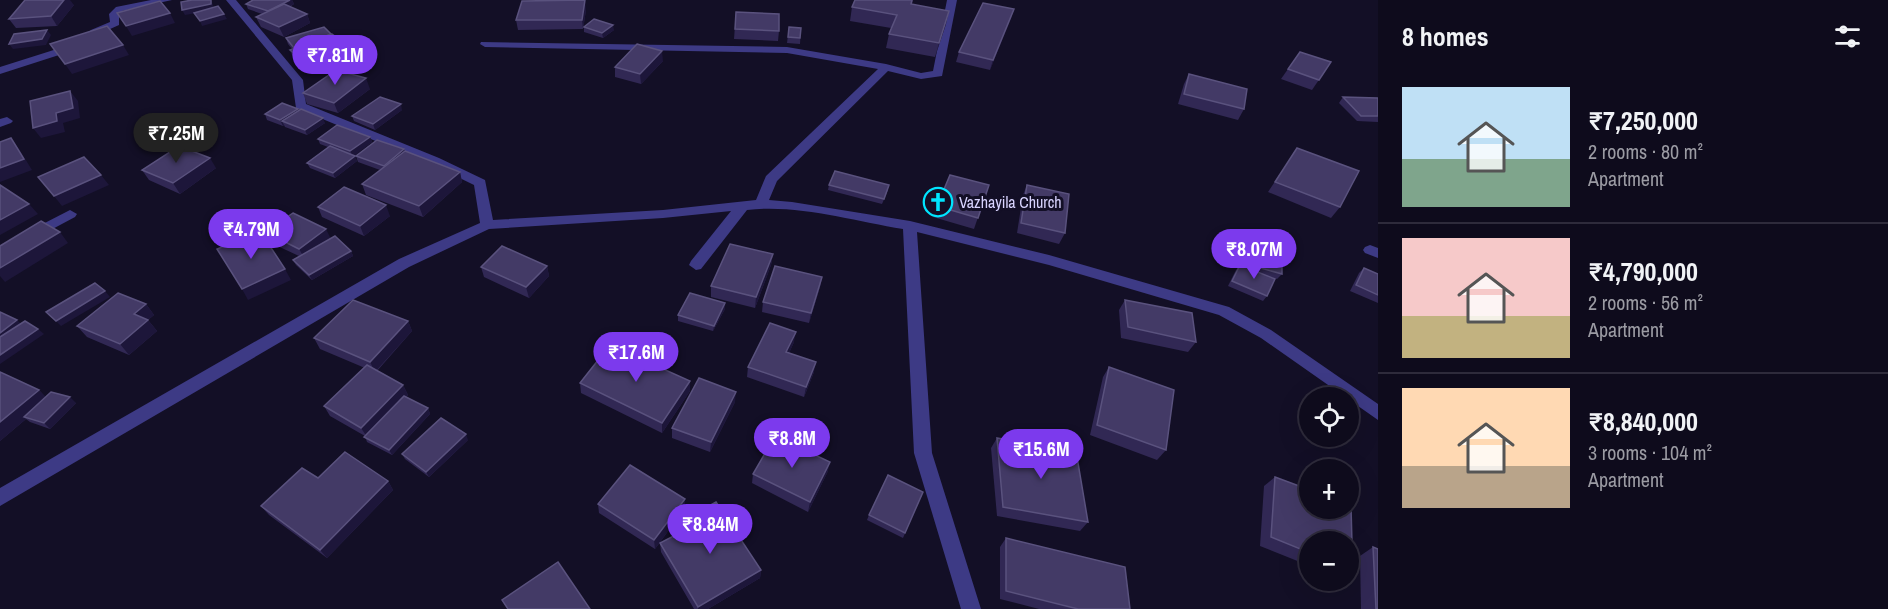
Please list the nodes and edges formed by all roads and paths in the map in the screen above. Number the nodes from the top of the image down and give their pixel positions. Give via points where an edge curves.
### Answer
1 (167, 0) edge
2 (231, 0) edge
3 (952, 0) edge
4 (485, 44) dead end
5 (886, 68) junction
6 (0, 71) edge
7 (761, 204) junction
8 (743, 206) junction
9 (70, 214) dead end
10 (487, 225) junction
11 (910, 226) junction
12 (0, 252) edge
13 (696, 266) dead end
14 (1378, 413) edge
15 (0, 498) edge
16 (971, 609) edge

1 - 6 street via 119,9 114,14 115,23 94,32 83,44
2 - 10 street via 297,80 300,106 480,183
3 - 5 street via 938,74 921,76
4 - 5 street via 787,50
5 - 7 street via 771,178
7 - 8 street
7 - 11 street
8 - 10 street
8 - 13 street
9 - 12 street
10 - 15 street via 404,263
11 - 14 street via 1049,260 1224,311 1266,334
11 - 16 street via 923,453

